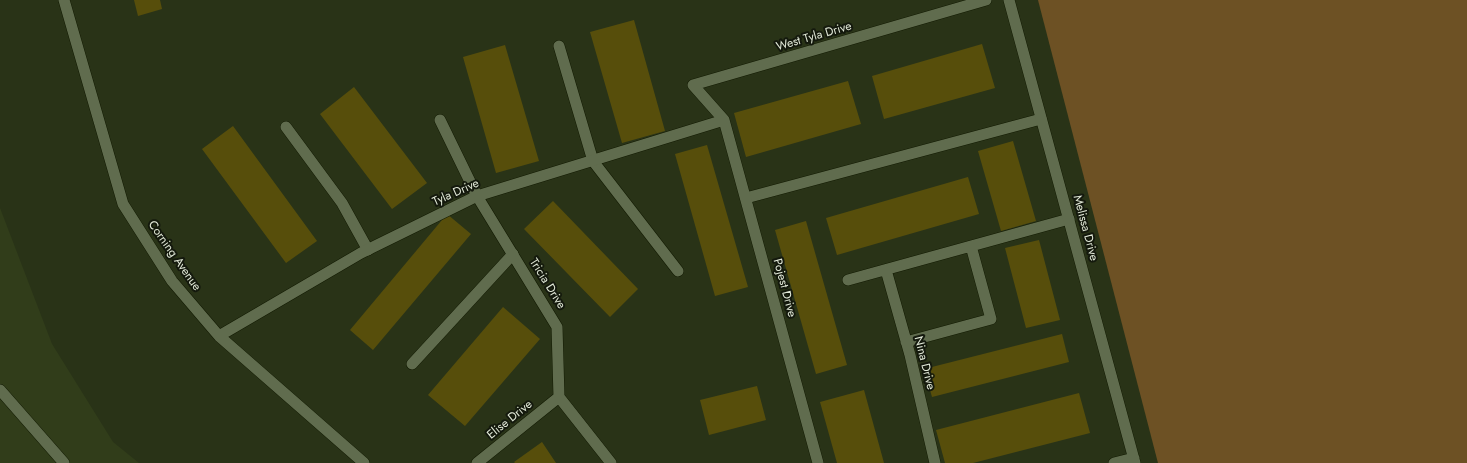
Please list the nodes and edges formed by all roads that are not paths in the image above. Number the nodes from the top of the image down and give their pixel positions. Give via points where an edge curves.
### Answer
1 (64, 0) edge
2 (986, 0) edge
3 (1009, 0) edge
4 (559, 46) dead end
5 (1041, 119) junction
6 (440, 120) dead end
7 (724, 120) junction
8 (286, 126) dead end
9 (593, 161) junction
10 (477, 196) junction
11 (746, 198) junction
12 (1069, 219) junction
13 (971, 246) junction
14 (368, 250) junction
15 (513, 254) junction
16 (678, 270) dead end
17 (886, 270) junction
18 (848, 280) dead end
19 (219, 336) junction
20 (906, 342) junction
21 (412, 364) dead end
22 (0, 390) edge
23 (559, 397) junction
24 (1135, 460) edge
25 (64, 463) edge
26 (364, 463) edge
27 (477, 463) edge
28 (611, 463) edge
29 (817, 463) edge
30 (935, 463) edge
31 (1114, 463) edge

1 - 19 street, Corning Avenue via 123,204 172,281
2 - 7 street, West Tyla Drive via 694,86
3 - 5 street, Melissa Drive
4 - 9 street
5 - 11 street
5 - 12 street, Melissa Drive
6 - 10 street, Tricia Drive
7 - 9 street, Tyla Drive
7 - 11 street, Pojest Drive
8 - 14 street via 342,203
9 - 10 street, Tyla Drive
9 - 16 street
10 - 14 street, Tyla Drive
10 - 15 street, Tricia Drive
11 - 29 street, Pojest Drive
12 - 13 street
12 - 24 street, Melissa Drive
13 - 17 street
13 - 20 street via 991,319
14 - 19 street, Tyla Drive
15 - 21 street
15 - 23 street, Tricia Drive via 558,327
17 - 18 street
17 - 20 street, Nina Drive
19 - 26 street, Corning Avenue
20 - 30 street, Nina Drive
22 - 25 street
23 - 27 street, Elise Drive
23 - 28 street
24 - 31 street

